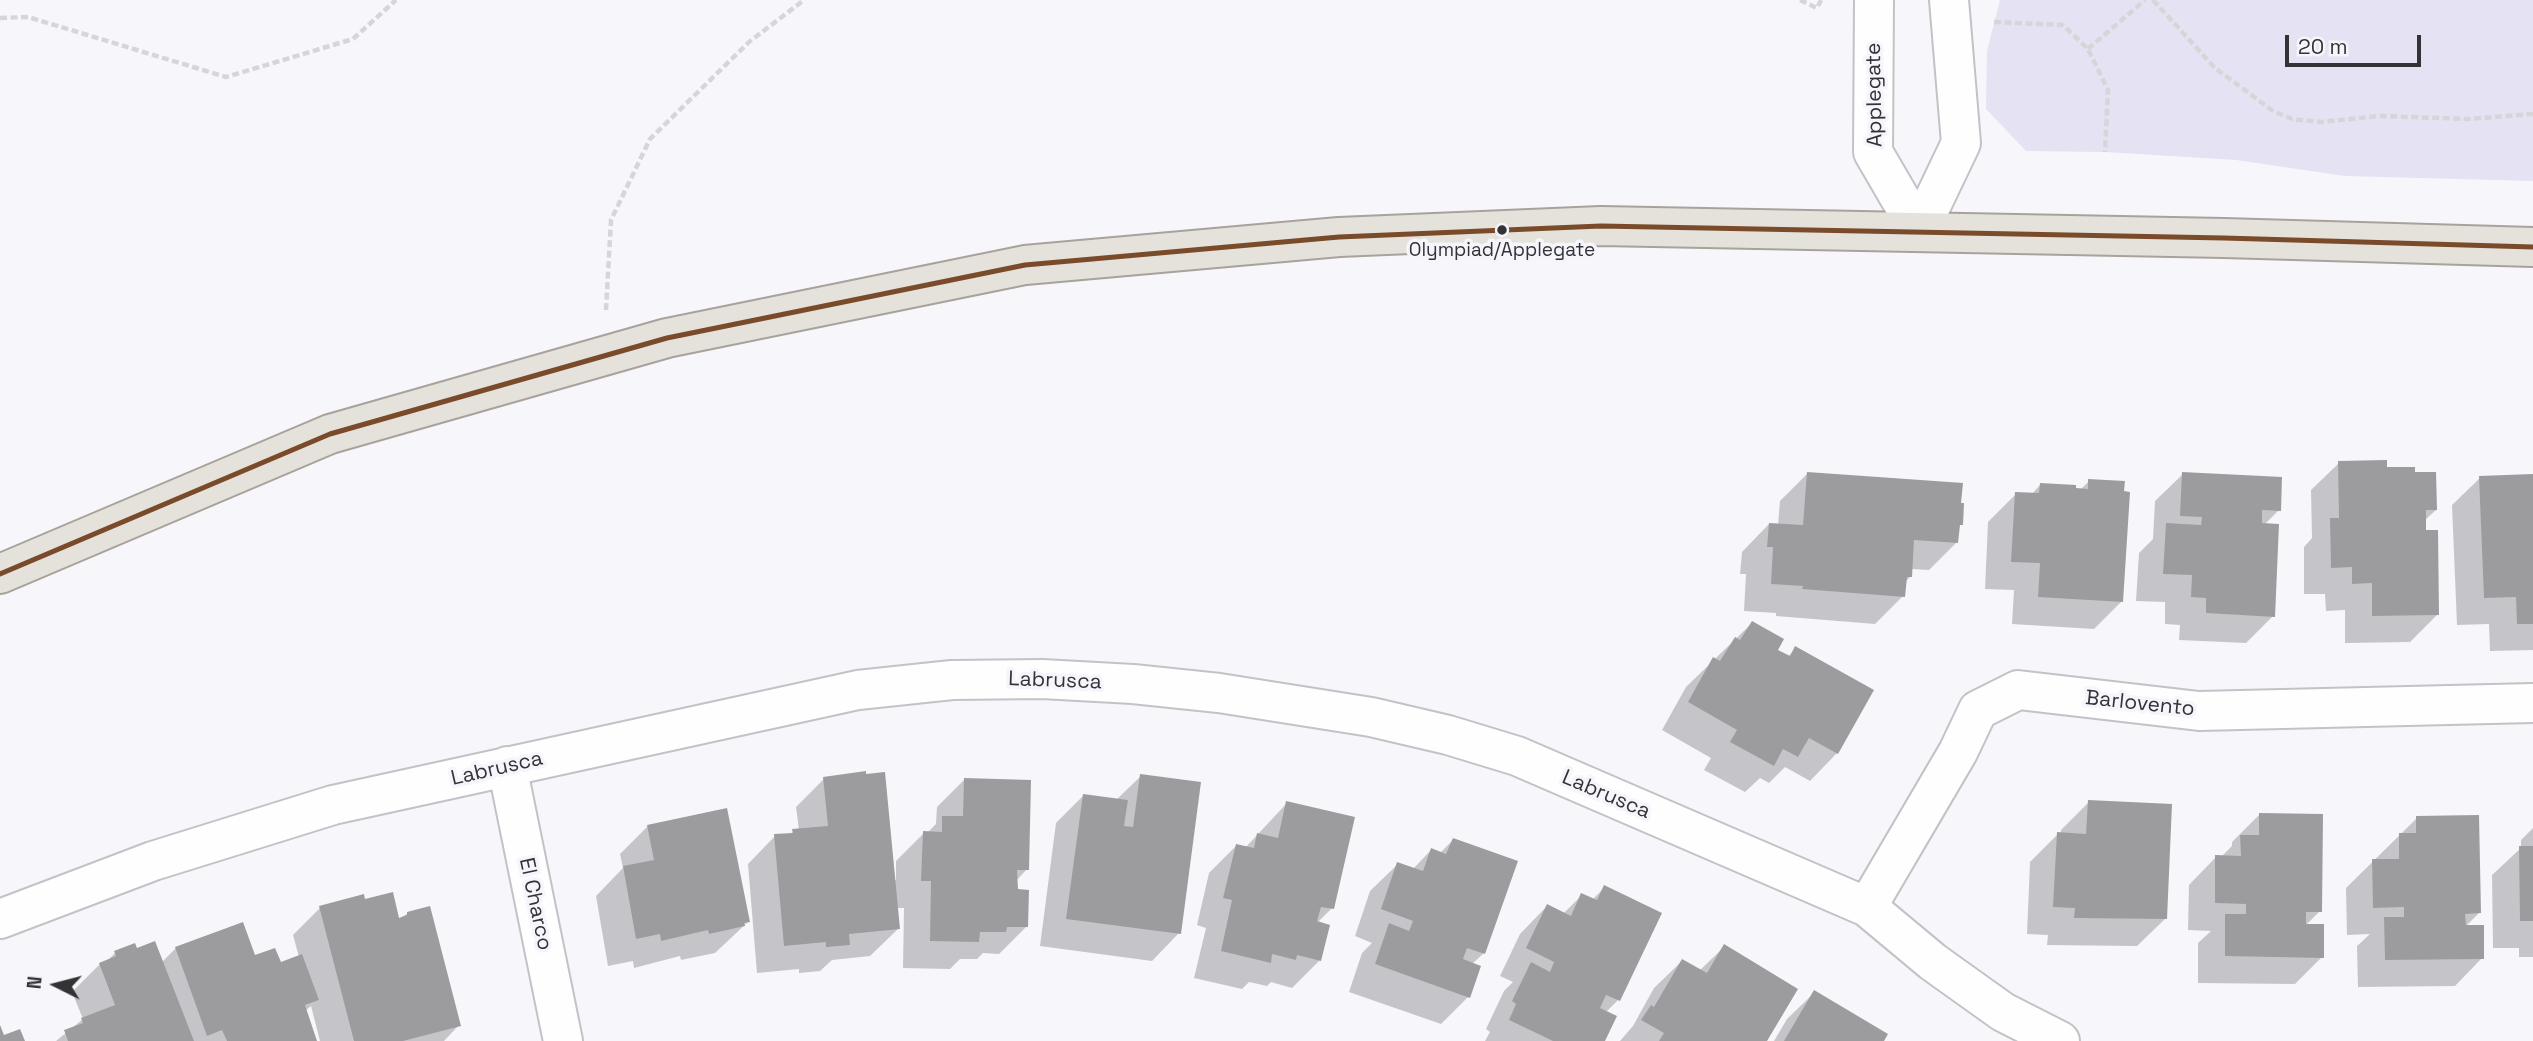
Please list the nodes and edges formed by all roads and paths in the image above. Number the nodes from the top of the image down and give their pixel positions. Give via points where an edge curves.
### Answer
1 (396, 0) edge
2 (804, 0) edge
3 (1800, 0) edge
4 (1821, 0) edge
5 (1874, 0) edge
6 (1949, 0) edge
7 (2145, 0) edge
8 (2153, 0) edge
9 (0, 18) edge
10 (1994, 22) dead end
11 (2088, 49) junction
12 (2533, 114) edge
13 (2105, 152) dead end
14 (1919, 232) junction
15 (2533, 247) edge
16 (604, 356) junction
17 (0, 575) edge
18 (2533, 703) edge
19 (507, 766) junction
20 (1867, 907) junction
21 (0, 919) edge
22 (563, 1041) edge
23 (2060, 1041) edge

1 - 9 path via 353,39 226,76 28,18
2 - 16 path via 749,42 650,139 611,220
3 - 4 path via 1817,8
5 - 14 street, Applegate via 1872,152
6 - 14 street via 1961,143
7 - 11 path
8 - 12 path via 2216,68 2273,111 2292,119 2469,119
10 - 11 path via 2063,25
11 - 13 path via 2108,90
14 - 15 main road
14 - 16 main road via 1601,226 1339,237 1025,265 667,338
16 - 17 main road via 330,434
18 - 20 street, Barlovento via 2199,711 2018,690 1978,710
19 - 20 street, Labrusca via 858,690 953,680 1145,685 1371,718 1471,742 1517,757
19 - 21 street, Labrusca via 320,809 153,860
19 - 22 street, El Charco
20 - 23 street, Labrusca via 1993,1004

